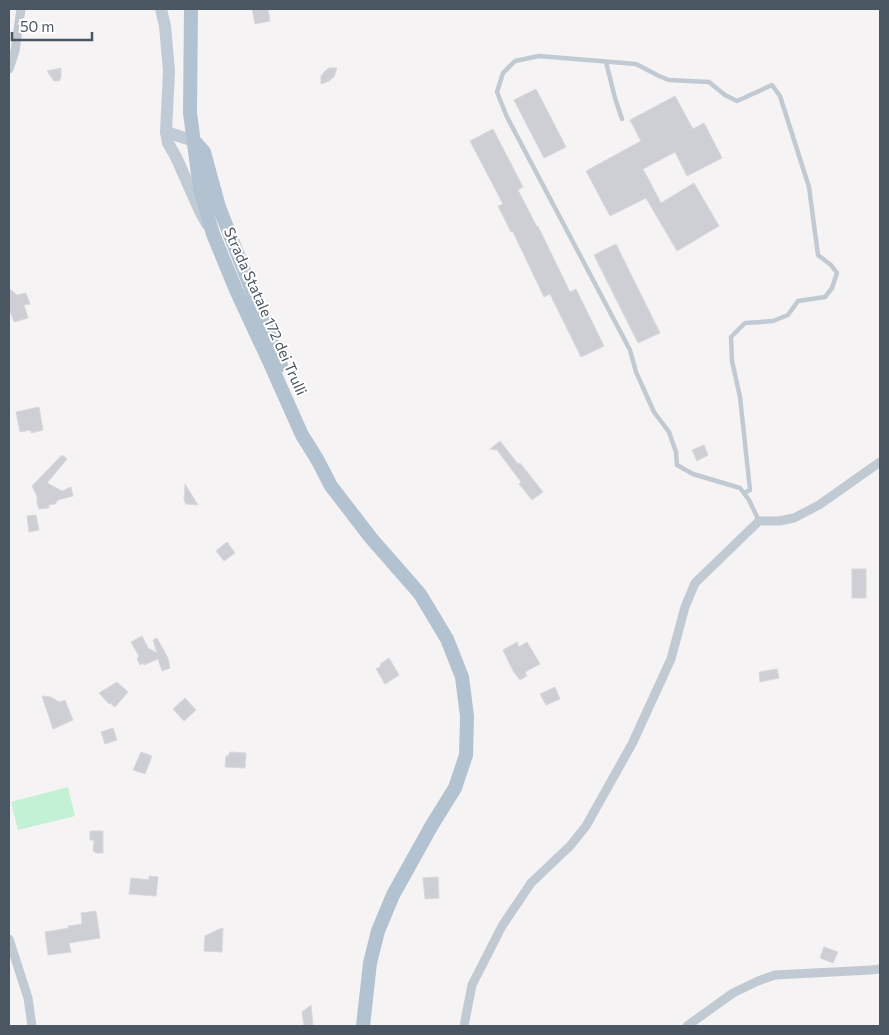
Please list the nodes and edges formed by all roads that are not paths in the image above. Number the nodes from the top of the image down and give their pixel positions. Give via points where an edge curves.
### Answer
1 (21, 9) edge
2 (161, 9) edge
3 (190, 9) edge
4 (606, 62) junction
5 (9, 69) edge
6 (622, 119) dead end
7 (166, 132) junction
8 (194, 140) junction
9 (176, 157) junction
10 (196, 157) junction
11 (213, 234) junction
12 (317, 459) junction
13 (880, 462) edge
14 (744, 493) junction
15 (759, 521) junction
16 (9, 939) edge
17 (880, 968) edge
18 (32, 1026) edge
19 (363, 1026) edge
20 (464, 1026) edge
21 (687, 1026) edge

1 - 5 street
2 - 7 street via 169,71
3 - 8 main road, Strada Statale 172 dei Trulli via 190,107
4 - 6 lane
4 - 14 lane via 539,56 515,62 503,73 498,92 630,350 654,412 669,432 677,465 693,474 740,488
4 - 14 lane via 636,64 670,80 709,82 737,101 772,85 780,96 809,187 818,255 837,273 825,297 798,301 788,315 774,321 744,323 731,337 750,490
7 - 8 street
7 - 9 street
8 - 10 main road, Strada Statale 172 dei Trulli
8 - 12 main road, Strada Statale 172 dei Trulli via 204,152 219,206
9 - 10 street via 184,160
9 - 11 street
10 - 11 main road, Strada Statale 172 dei Trulli via 200,189
11 - 12 main road, Strada Statale 172 dei Trulli via 302,435
12 - 19 main road, Strada Statale 172 dei Trulli via 331,486 420,594 446,638 462,678 468,716 466,755 455,788 393,896 378,931 370,963
13 - 15 street via 819,505 794,518
14 - 15 lane
15 - 20 street via 695,583 671,659 632,744 586,826 531,883 502,926 472,985
16 - 18 street via 28,998
17 - 21 street via 774,975 733,993

